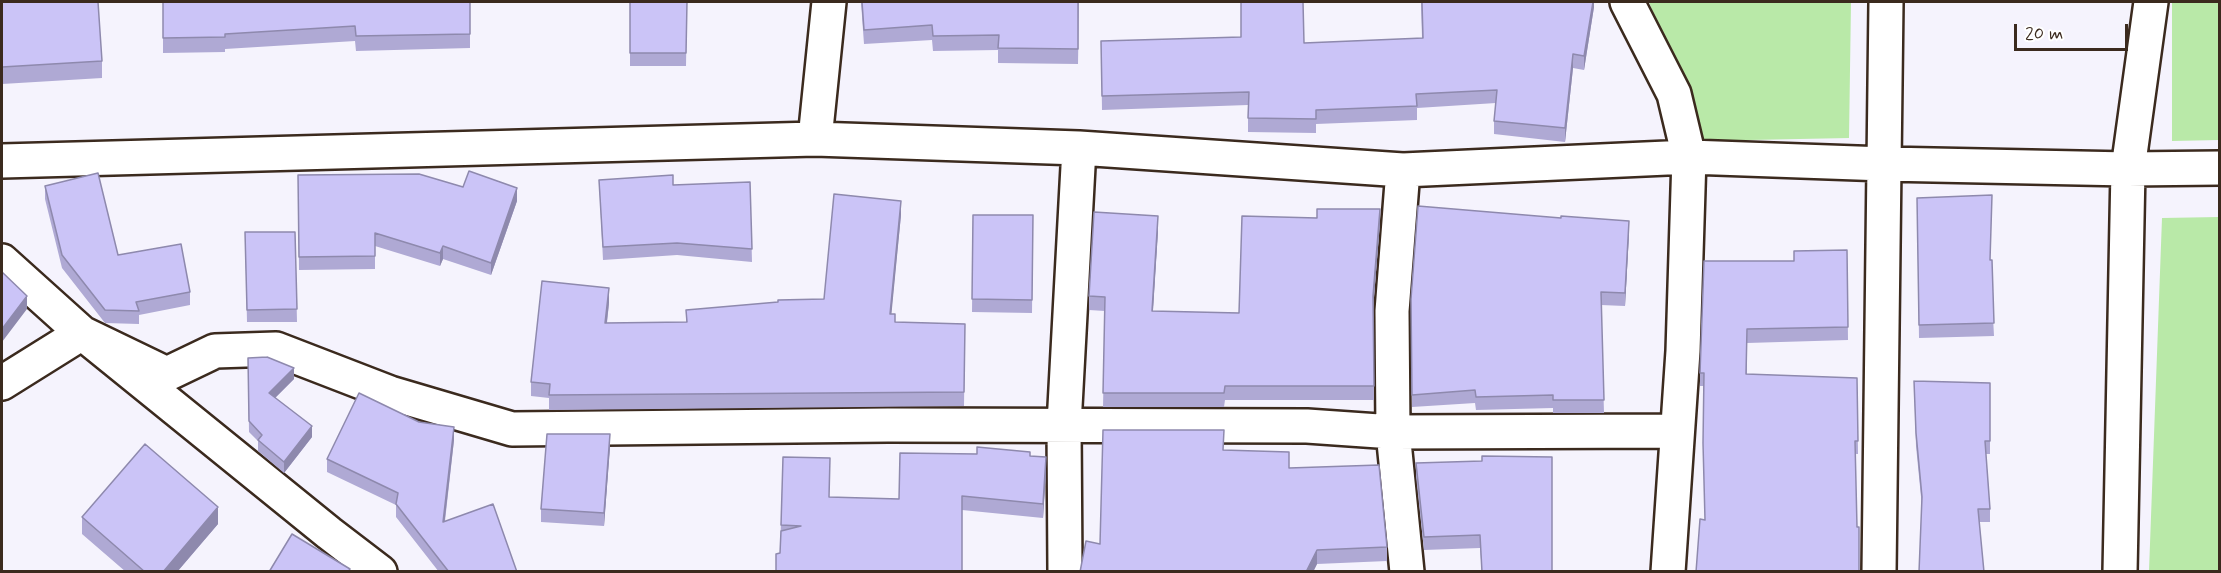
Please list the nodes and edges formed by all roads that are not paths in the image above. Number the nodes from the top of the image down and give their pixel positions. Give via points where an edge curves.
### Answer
1 (829, 2) edge
2 (1627, 2) edge
3 (1886, 2) edge
4 (2151, 2) edge
5 (815, 139) junction
6 (1079, 148) junction
7 (1689, 157) junction
8 (2, 161) edge
9 (1885, 164) junction
10 (2220, 168) edge
11 (2128, 169) junction
12 (1402, 170) junction
13 (2, 261) edge
14 (82, 333) junction
15 (2, 383) edge
16 (1064, 425) junction
17 (1677, 431) junction
18 (1394, 432) junction
19 (380, 572) edge
20 (1065, 572) edge
21 (1407, 572) edge
22 (1668, 572) edge
23 (1879, 572) edge
24 (2120, 572) edge

1 - 5 street
2 - 7 street via 1674,94
3 - 9 street
4 - 11 street
5 - 6 street
5 - 8 street
6 - 12 street
6 - 16 street
7 - 9 street
7 - 12 street
7 - 17 street
9 - 11 street
9 - 23 street
10 - 11 street
11 - 24 street
12 - 18 street via 1392,311
13 - 14 street
14 - 15 street
14 - 16 street via 167,374 215,351 276,349 390,393 512,429
14 - 19 street
16 - 18 street via 1307,426
16 - 20 street
17 - 18 street
17 - 22 street
18 - 21 street

